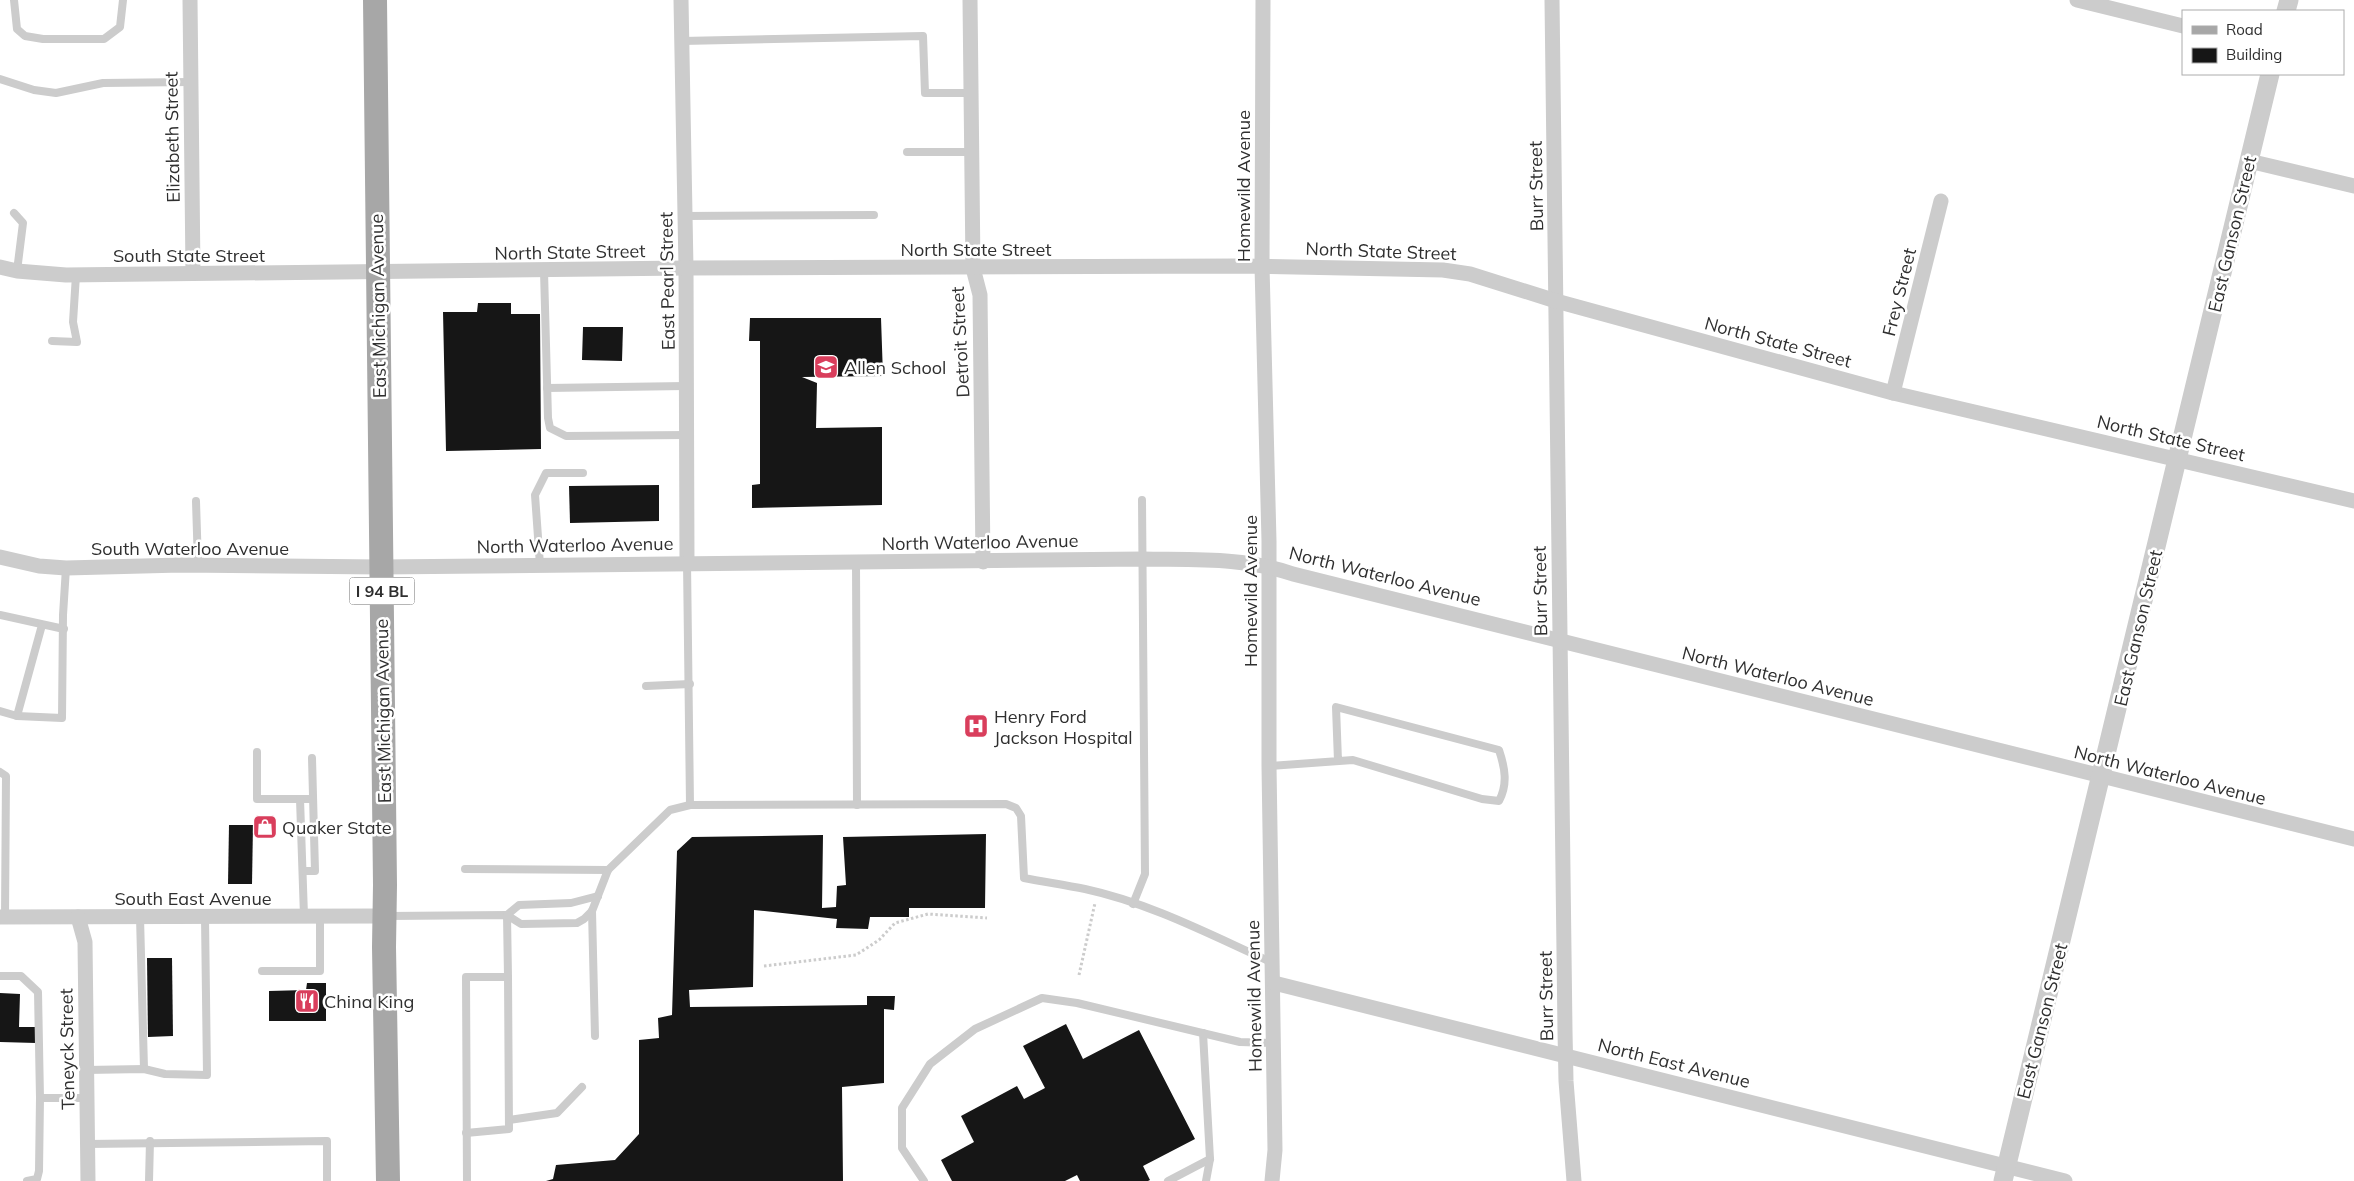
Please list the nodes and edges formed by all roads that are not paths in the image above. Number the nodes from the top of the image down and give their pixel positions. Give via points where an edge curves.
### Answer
1 (14, 0) edge
2 (123, 0) edge
3 (190, 0) edge
4 (375, 0) edge
5 (681, 0) edge
6 (970, 0) edge
7 (1263, 0) edge
8 (1552, 0) edge
9 (2077, 0) edge
10 (2182, 26) edge
11 (682, 41) junction
12 (2270, 75) edge
13 (0, 79) edge
14 (190, 82) junction
15 (971, 93) junction
16 (907, 152) dead end
17 (972, 152) junction
18 (2249, 161) junction
19 (2354, 186) edge
20 (1941, 201) dead end
21 (14, 213) dead end
22 (874, 214) dead end
23 (685, 216) junction
24 (1262, 266) junction
25 (0, 267) edge
26 (686, 268) junction
27 (973, 268) junction
28 (17, 271) junction
29 (544, 271) junction
30 (193, 273) junction
31 (378, 273) junction
32 (76, 275) junction
33 (1556, 301) junction
34 (52, 341) dead end
35 (686, 386) junction
36 (547, 388) junction
37 (1893, 392) junction
38 (687, 435) junction
39 (2178, 458) junction
40 (583, 473) dead end
41 (1142, 500) dead end
42 (196, 501) dead end
43 (2354, 501) edge
44 (0, 557) edge
45 (1143, 559) junction
46 (687, 562) junction
47 (856, 562) junction
48 (983, 562) junction
49 (198, 565) junction
50 (540, 565) junction
51 (1268, 565) junction
52 (381, 567) junction
53 (66, 568) junction
54 (0, 616) edge
55 (42, 625) junction
56 (64, 629) junction
57 (1560, 640) junction
58 (690, 684) junction
59 (646, 686) dead end
60 (0, 712) edge
61 (17, 716) junction
62 (257, 752) dead end
63 (312, 758) dead end
64 (1338, 761) junction
65 (1269, 766) junction
66 (0, 772) edge
67 (2102, 777) junction
68 (300, 799) junction
69 (313, 799) junction
70 (690, 805) junction
71 (857, 805) junction
72 (2354, 839) edge
73 (3, 857) edge
74 (465, 869) dead end
75 (608, 870) junction
76 (303, 871) junction
77 (598, 896) junction
78 (1133, 904) junction
79 (592, 911) junction
80 (507, 915) junction
81 (304, 916) junction
82 (320, 916) junction
83 (385, 916) junction
84 (3, 917) edge
85 (78, 917) junction
86 (140, 917) junction
87 (205, 917) junction
88 (1271, 962) junction
89 (262, 971) dead end
90 (0, 976) edge
91 (508, 977) junction
92 (1274, 983) junction
93 (1203, 1033) junction
94 (595, 1036) dead end
95 (1274, 1043) junction
96 (1565, 1055) junction
97 (144, 1069) junction
98 (86, 1070) junction
99 (582, 1087) dead end
100 (40, 1098) junction
101 (87, 1098) junction
102 (509, 1120) junction
103 (466, 1133) junction
104 (150, 1141) junction
105 (87, 1144) junction
106 (1210, 1159) junction
107 (2005, 1174) edge
108 (26, 1181) edge
109 (88, 1181) edge
110 (149, 1181) edge
111 (327, 1181) edge
112 (388, 1181) edge
113 (466, 1181) edge
114 (924, 1181) edge
115 (1168, 1181) edge
116 (1206, 1181) edge
117 (1272, 1181) edge
118 (1574, 1181) edge
119 (2065, 1181) edge

1 - 2 lane via 17,29 25,36 65,40 104,39 120,27
3 - 14 street, Elizabeth Street
4 - 31 main road, East Michigan Avenue / I 94 BL
5 - 11 street, East Pearl Street
6 - 15 street, Detroit Street
7 - 24 street, Homewild Avenue
8 - 33 street, Burr Street
9 - 10 street
11 - 15 lane via 923,36 925,94
11 - 23 street, East Pearl Street
12 - 18 street, East Ganson Street
13 - 14 lane via 56,93 104,83
14 - 30 street, Elizabeth Street
15 - 17 street, Detroit Street
16 - 17 lane
17 - 27 street, Detroit Street
18 - 19 street
18 - 39 street, East Ganson Street
20 - 37 street, Frey Street
21 - 28 lane via 23,223
22 - 23 lane
23 - 26 street, East Pearl Street
24 - 27 street, North State Street
24 - 33 street, North State Street via 1443,270 1470,274
24 - 51 street, Homewild Avenue
25 - 28 street, South State Street
26 - 27 street, North State Street
26 - 29 street, North State Street
26 - 35 street, East Pearl Street
27 - 48 street, Detroit Street via 980,295
28 - 32 street, South State Street
29 - 31 street, North State Street
29 - 36 lane
30 - 31 street, South State Street
30 - 32 street, South State Street
31 - 52 main road, East Michigan Avenue / I 94 BL
32 - 34 lane via 73,322 77,342
33 - 37 street, North State Street
33 - 57 street, Burr Street
35 - 36 lane
35 - 38 street, East Pearl Street
36 - 38 lane via 550,428 566,436
37 - 39 street, North State Street
38 - 46 street, East Pearl Street
39 - 43 street, North State Street
39 - 67 street, East Ganson Street
40 - 50 lane via 546,474 535,495
41 - 45 lane
42 - 49 lane
44 - 53 street, South Waterloo Avenue
45 - 48 street, North Waterloo Avenue
45 - 51 street, North Waterloo Avenue
45 - 78 lane via 1144,874
46 - 47 street, North Waterloo Avenue
46 - 50 street, North Waterloo Avenue
46 - 58 lane
47 - 48 street, North Waterloo Avenue
47 - 71 lane
49 - 52 street, South Waterloo Avenue
49 - 53 street, South Waterloo Avenue
50 - 52 street, North Waterloo Avenue
51 - 57 street, North Waterloo Avenue
51 - 65 street, Homewild Avenue
52 - 83 main road, East Michigan Avenue / I 94 BL
53 - 56 lane
54 - 55 lane
55 - 56 lane
55 - 61 lane
56 - 61 lane via 62,718
57 - 67 street, North Waterloo Avenue
57 - 96 street, Burr Street
58 - 59 lane
58 - 70 lane
60 - 61 lane
62 - 68 lane via 257,799
63 - 69 lane
64 - 64 lane via 1336,707 1499,750 1506,789 1499,801 1482,799 1353,760
64 - 65 lane
65 - 88 street, Homewild Avenue
66 - 73 lane via 6,776
67 - 72 street, North Waterloo Avenue
67 - 107 street, East Ganson Street
68 - 69 lane
68 - 76 lane
69 - 76 lane via 315,871
70 - 71 lane
70 - 75 lane via 670,810
71 - 78 lane via 1006,804 1016,808 1022,816 1024,878 1098,893
73 - 84 lane
74 - 75 lane
75 - 77 lane
76 - 81 lane
77 - 79 lane
77 - 80 lane via 570,903 519,905
78 - 88 lane via 1193,926
79 - 80 lane via 584,919 567,924 521,924
79 - 94 lane
80 - 83 lane
80 - 91 lane
81 - 82 street, South East Avenue
81 - 87 street, South East Avenue
82 - 83 street, South East Avenue
82 - 89 lane via 320,971
83 - 112 main road, East Michigan Avenue / I 94 BL
84 - 85 street, South East Avenue
85 - 86 street, South East Avenue
85 - 98 street, Teneyck Street via 85,942
86 - 87 street, South East Avenue
86 - 97 lane
87 - 97 lane via 207,1076 166,1074
88 - 92 street, Homewild Avenue
90 - 100 lane via 21,976 38,992
91 - 102 lane
91 - 103 lane via 466,977
92 - 95 street, Homewild Avenue
92 - 96 street, North East Avenue
93 - 95 lane via 1240,1042
93 - 106 lane
93 - 114 lane via 1070,1001 1042,998 975,1029 930,1064 902,1108 902,1148
95 - 117 street, Homewild Avenue via 1275,1150
96 - 107 street, North East Avenue
96 - 118 street, Burr Street
97 - 98 lane
98 - 101 street, Teneyck Street
99 - 102 lane via 556,1113
100 - 101 lane
100 - 108 lane via 39,1171 37,1179
101 - 105 street, Teneyck Street
102 - 103 lane via 509,1129
103 - 113 lane
104 - 105 lane
104 - 110 lane
104 - 111 lane via 327,1141
105 - 109 street, Teneyck Street
106 - 115 lane
106 - 116 lane
107 - 119 street, North East Avenue

